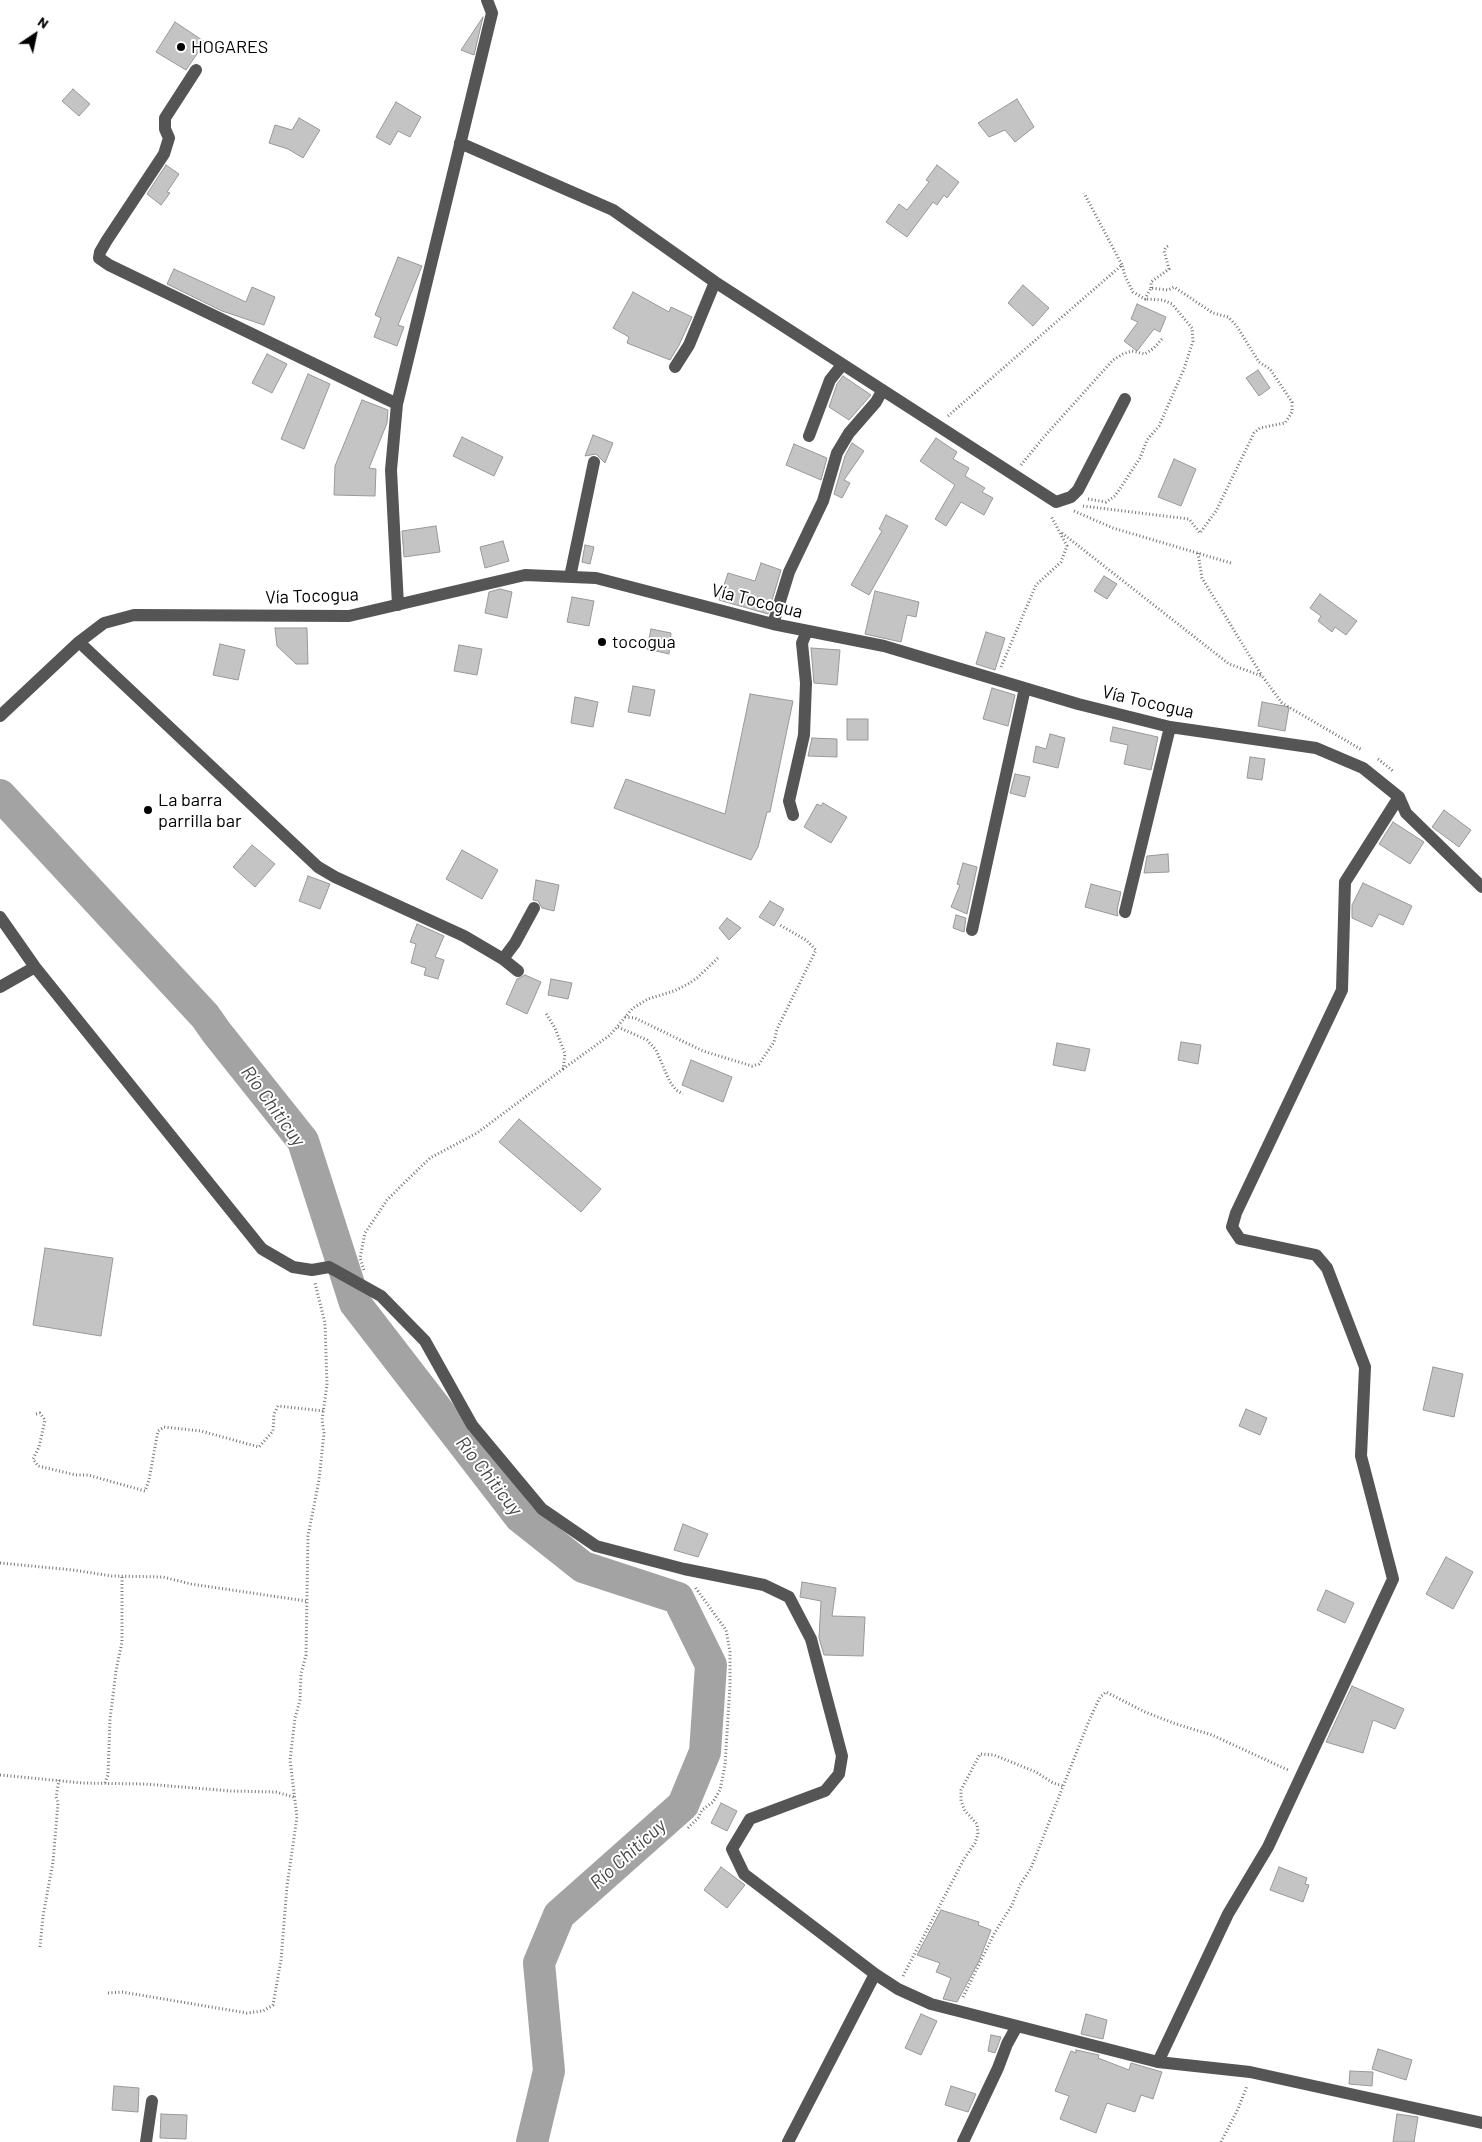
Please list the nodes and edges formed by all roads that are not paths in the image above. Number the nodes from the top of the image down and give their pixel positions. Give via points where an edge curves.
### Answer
1 (487, 0) edge
2 (196, 70) dead end
3 (460, 143) junction
4 (715, 282) junction
5 (842, 365) junction
6 (675, 366) dead end
7 (882, 391) junction
8 (1125, 399) dead end
9 (397, 404) junction
10 (809, 436) dead end
11 (594, 462) dead end
12 (570, 577) junction
13 (398, 605) junction
14 (773, 624) junction
15 (807, 631) junction
16 (79, 642) junction
17 (1025, 688) junction
18 (0, 716) edge
19 (1170, 727) junction
20 (1399, 797) junction
21 (793, 815) dead end
22 (1481, 885) edge
23 (534, 908) dead end
24 (1125, 912) dead end
25 (0, 917) edge
26 (972, 930) dead end
27 (504, 959) junction
28 (35, 966) junction
29 (518, 971) dead end
30 (0, 987) edge
31 (875, 1974) junction
32 (1017, 2026) junction
33 (1158, 2062) junction
34 (152, 2101) dead end
35 (1482, 2123) edge
36 (146, 2142) edge
37 (788, 2142) edge
38 (963, 2142) edge

1 - 3 street via 492,13
2 - 9 street via 165,118 164,129 169,138 164,154 107,240 99,258
3 - 4 street via 613,210
3 - 9 street
4 - 5 street
4 - 6 street via 689,345
5 - 7 street
5 - 10 street via 830,380
7 - 8 street via 1056,502 1071,497 1078,490
7 - 14 street via 837,453 823,501 789,572
9 - 13 street via 391,470
11 - 12 street
12 - 13 street, Vía Tocogua via 525,575
12 - 14 street, Vía Tocogua via 596,578
13 - 16 street, Vía Tocogua via 350,616 134,614 104,623
14 - 15 street, Vía Tocogua
15 - 17 street, Vía Tocogua via 884,646
15 - 21 street via 802,643 806,683 804,735 789,801
16 - 18 street, Vía Tocogua
16 - 27 street via 318,867 464,936
17 - 19 street, Vía Tocogua
17 - 26 street
19 - 20 street, Vía Tocogua via 1316,748 1363,768
19 - 24 street
20 - 22 street, Vía Tocogua via 1406,812
20 - 33 street via 1344,882 1342,990 1232,1227 1240,1239 1316,1255 1326,1268 1365,1368 1361,1456 1393,1579 1268,1847 1228,1914
23 - 27 street
25 - 28 street
27 - 29 street
28 - 30 street
28 - 31 street via 262,1249 293,1266 336,1270 381,1296 425,1341 472,1424 542,1509 596,1546 684,1569 764,1585 789,1597 812,1639 842,1756 839,1774 824,1791 750,1819 732,1849 744,1874
31 - 32 street via 931,2004
31 - 37 street
32 - 33 street
32 - 38 street
33 - 35 street via 1250,2072
34 - 36 street

